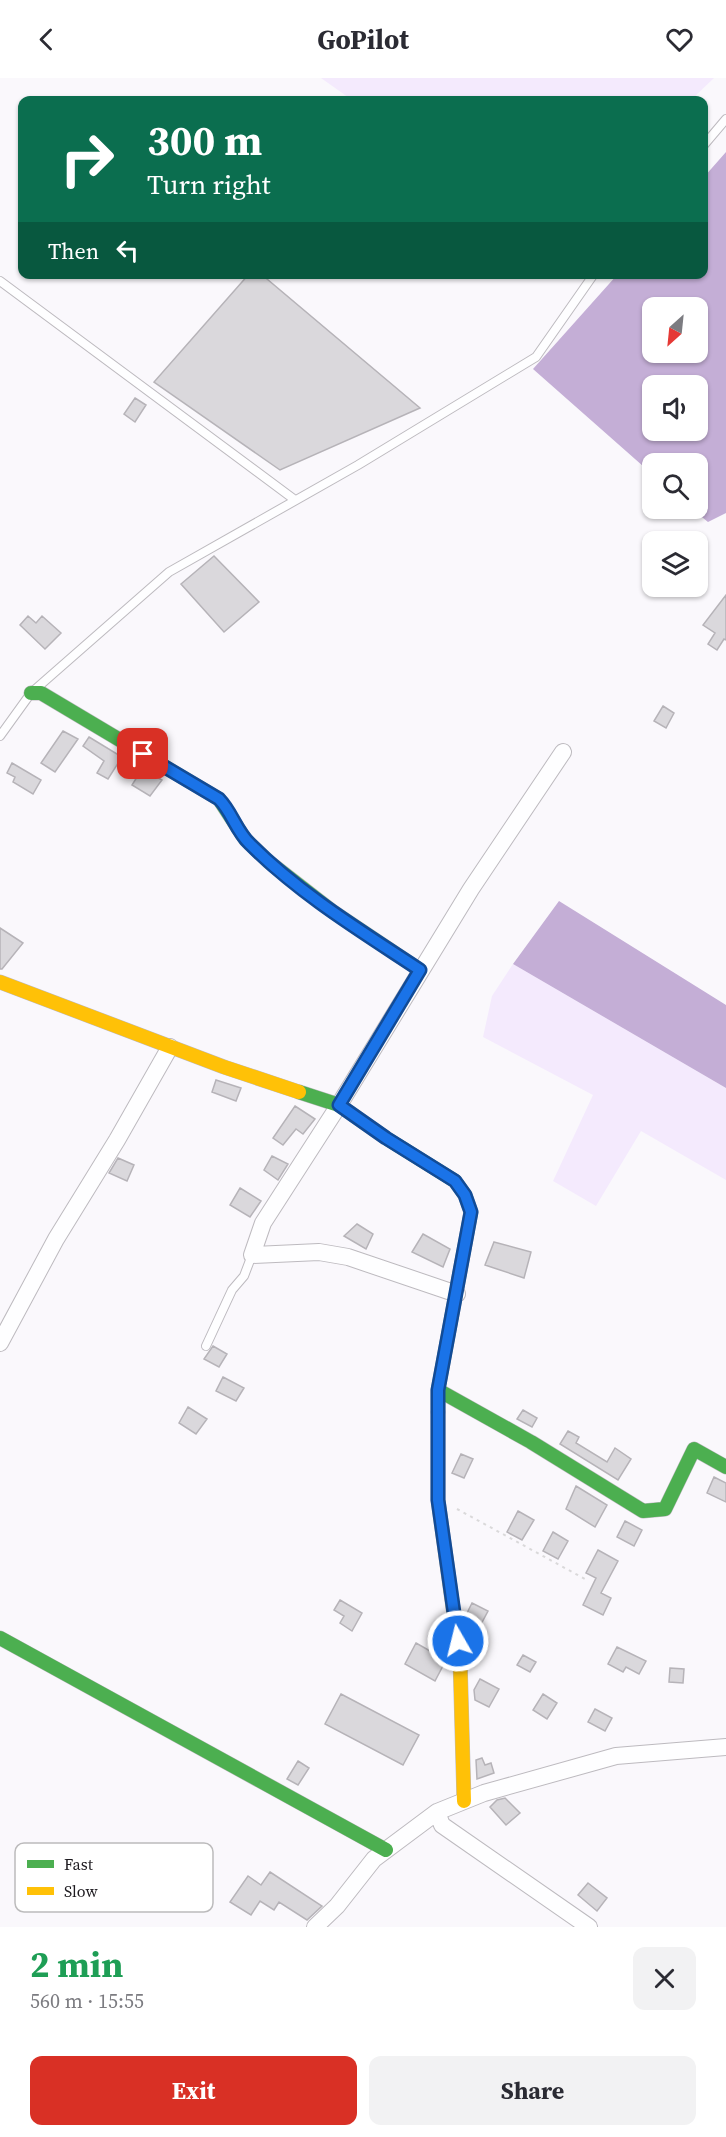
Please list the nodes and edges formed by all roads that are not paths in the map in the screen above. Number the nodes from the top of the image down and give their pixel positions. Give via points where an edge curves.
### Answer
1 (726, 119) edge
2 (708, 140) edge
3 (591, 279) edge
4 (0, 281) edge
5 (295, 500) junction
6 (31, 693) junction
7 (0, 736) edge
8 (562, 752) dead end
9 (420, 970) junction
10 (0, 982) edge
11 (170, 1047) junction
12 (339, 1105) junction
13 (252, 1255) junction
14 (457, 1294) junction
15 (0, 1343) edge
16 (206, 1346) dead end
17 (438, 1390) junction
18 (726, 1467) edge
19 (0, 1638) edge
20 (726, 1747) edge
21 (464, 1801) junction
22 (437, 1812) junction
23 (386, 1850) junction
24 (315, 1927) edge
25 (589, 1927) edge

1 - 2 lane
3 - 5 lane via 536,357
4 - 5 lane
5 - 6 lane via 170,572
6 - 7 lane
6 - 9 street via 41,693 219,799 248,843 317,902
8 - 9 street
9 - 12 street
10 - 11 street
11 - 12 street
11 - 15 street via 56,1239
12 - 13 street via 263,1223
12 - 14 street via 455,1181 465,1195 471,1212
13 - 14 street via 319,1252 348,1257
13 - 16 lane
14 - 17 street
17 - 18 street via 643,1511 664,1509 694,1449
17 - 21 street via 439,1509 460,1658
19 - 23 street
20 - 21 street via 616,1756
21 - 22 street
22 - 23 street
22 - 25 street via 442,1825
23 - 24 street

